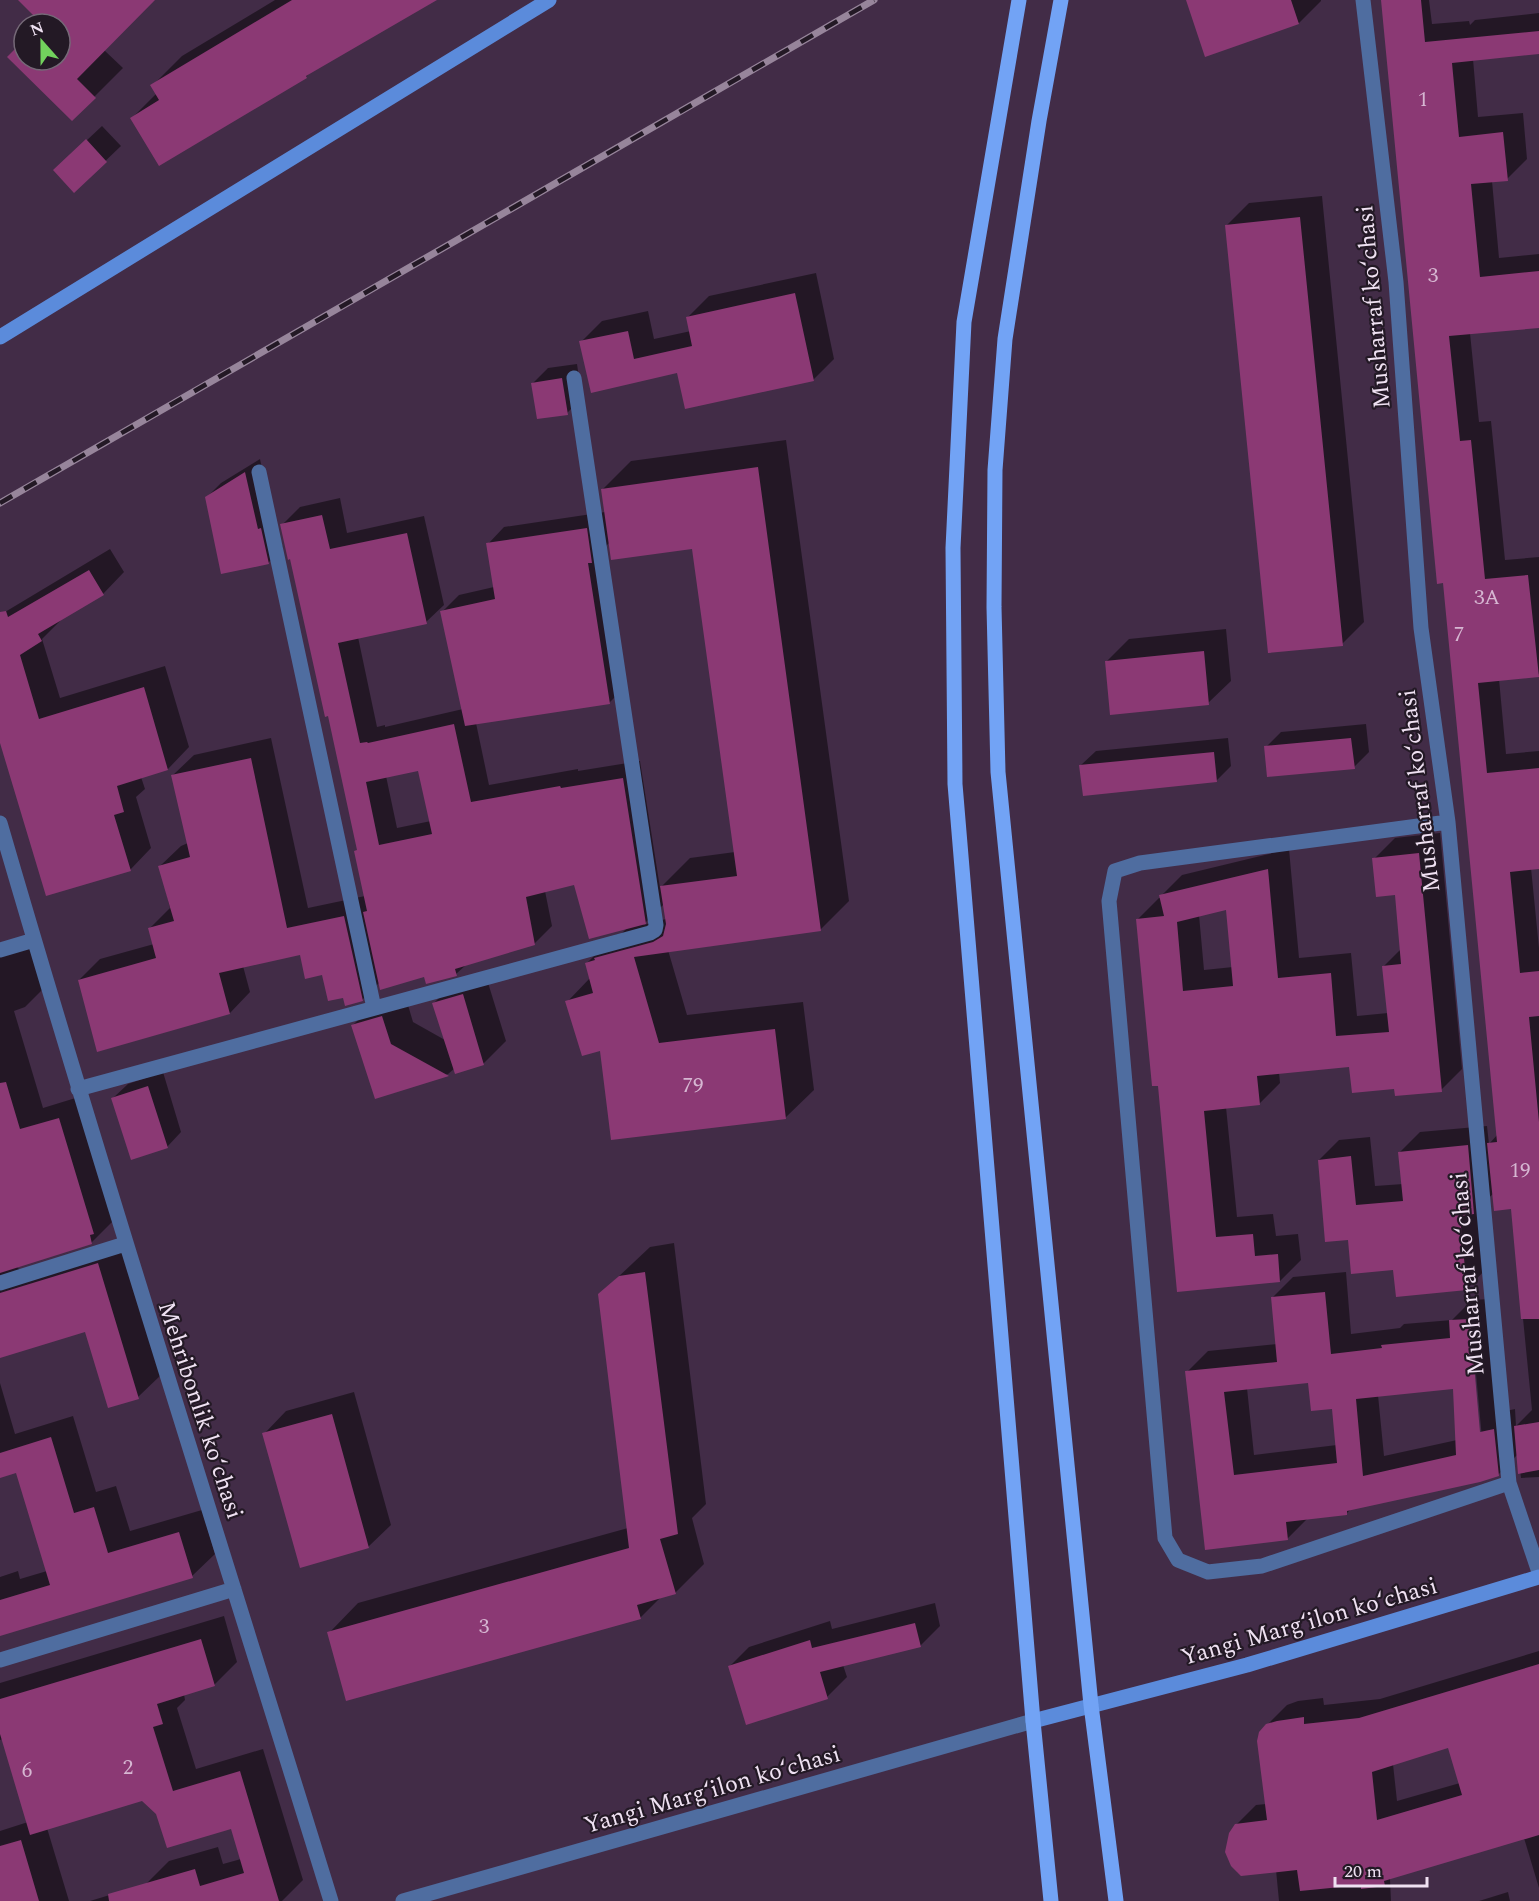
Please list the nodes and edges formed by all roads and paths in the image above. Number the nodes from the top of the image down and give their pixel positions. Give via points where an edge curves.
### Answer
1 (549, 0) edge
2 (1019, 0) edge
3 (1061, 0) edge
4 (1363, 0) edge
5 (0, 337) edge
6 (574, 378) dead end
7 (259, 472) dead end
8 (1448, 822) junction
9 (0, 823) edge
10 (34, 940) junction
11 (0, 950) edge
12 (374, 1008) junction
13 (78, 1089) junction
14 (125, 1244) junction
15 (0, 1283) edge
16 (1509, 1483) junction
17 (1539, 1572) edge
18 (1539, 1577) edge
19 (234, 1588) junction
20 (0, 1660) edge
21 (1091, 1704) junction
22 (1033, 1720) junction
23 (331, 1901) edge
24 (403, 1901) edge
25 (1052, 1901) edge
26 (1116, 1901) edge

1 - 5 main road
2 - 22 main road via 964,322 953,548 955,784
3 - 21 main road via 1005,339 995,470 994,607 998,772
4 - 8 street, Musharraf koʻchasi via 1396,282 1421,628
6 - 12 street via 655,930
7 - 12 street
8 - 16 street, Musharraf koʻchasi
8 - 16 street via 1140,864 1115,872 1109,901 1166,1538 1178,1560 1208,1572 1262,1566
9 - 10 street, Mehribonlik koʻchasi
10 - 11 street
10 - 13 street, Mehribonlik koʻchasi
12 - 13 street
13 - 14 street, Mehribonlik koʻchasi
14 - 15 street
14 - 19 street, Mehribonlik koʻchasi
16 - 17 street, Musharraf koʻchasi
18 - 21 main road, Yangi Margʻilon koʻchasi via 1247,1665
19 - 20 street
19 - 23 street, Mehribonlik koʻchasi
21 - 22 main road, Yangi Margʻilon koʻchasi
21 - 26 main road
22 - 24 street, Yangi Margʻilon koʻchasi
22 - 25 main road

